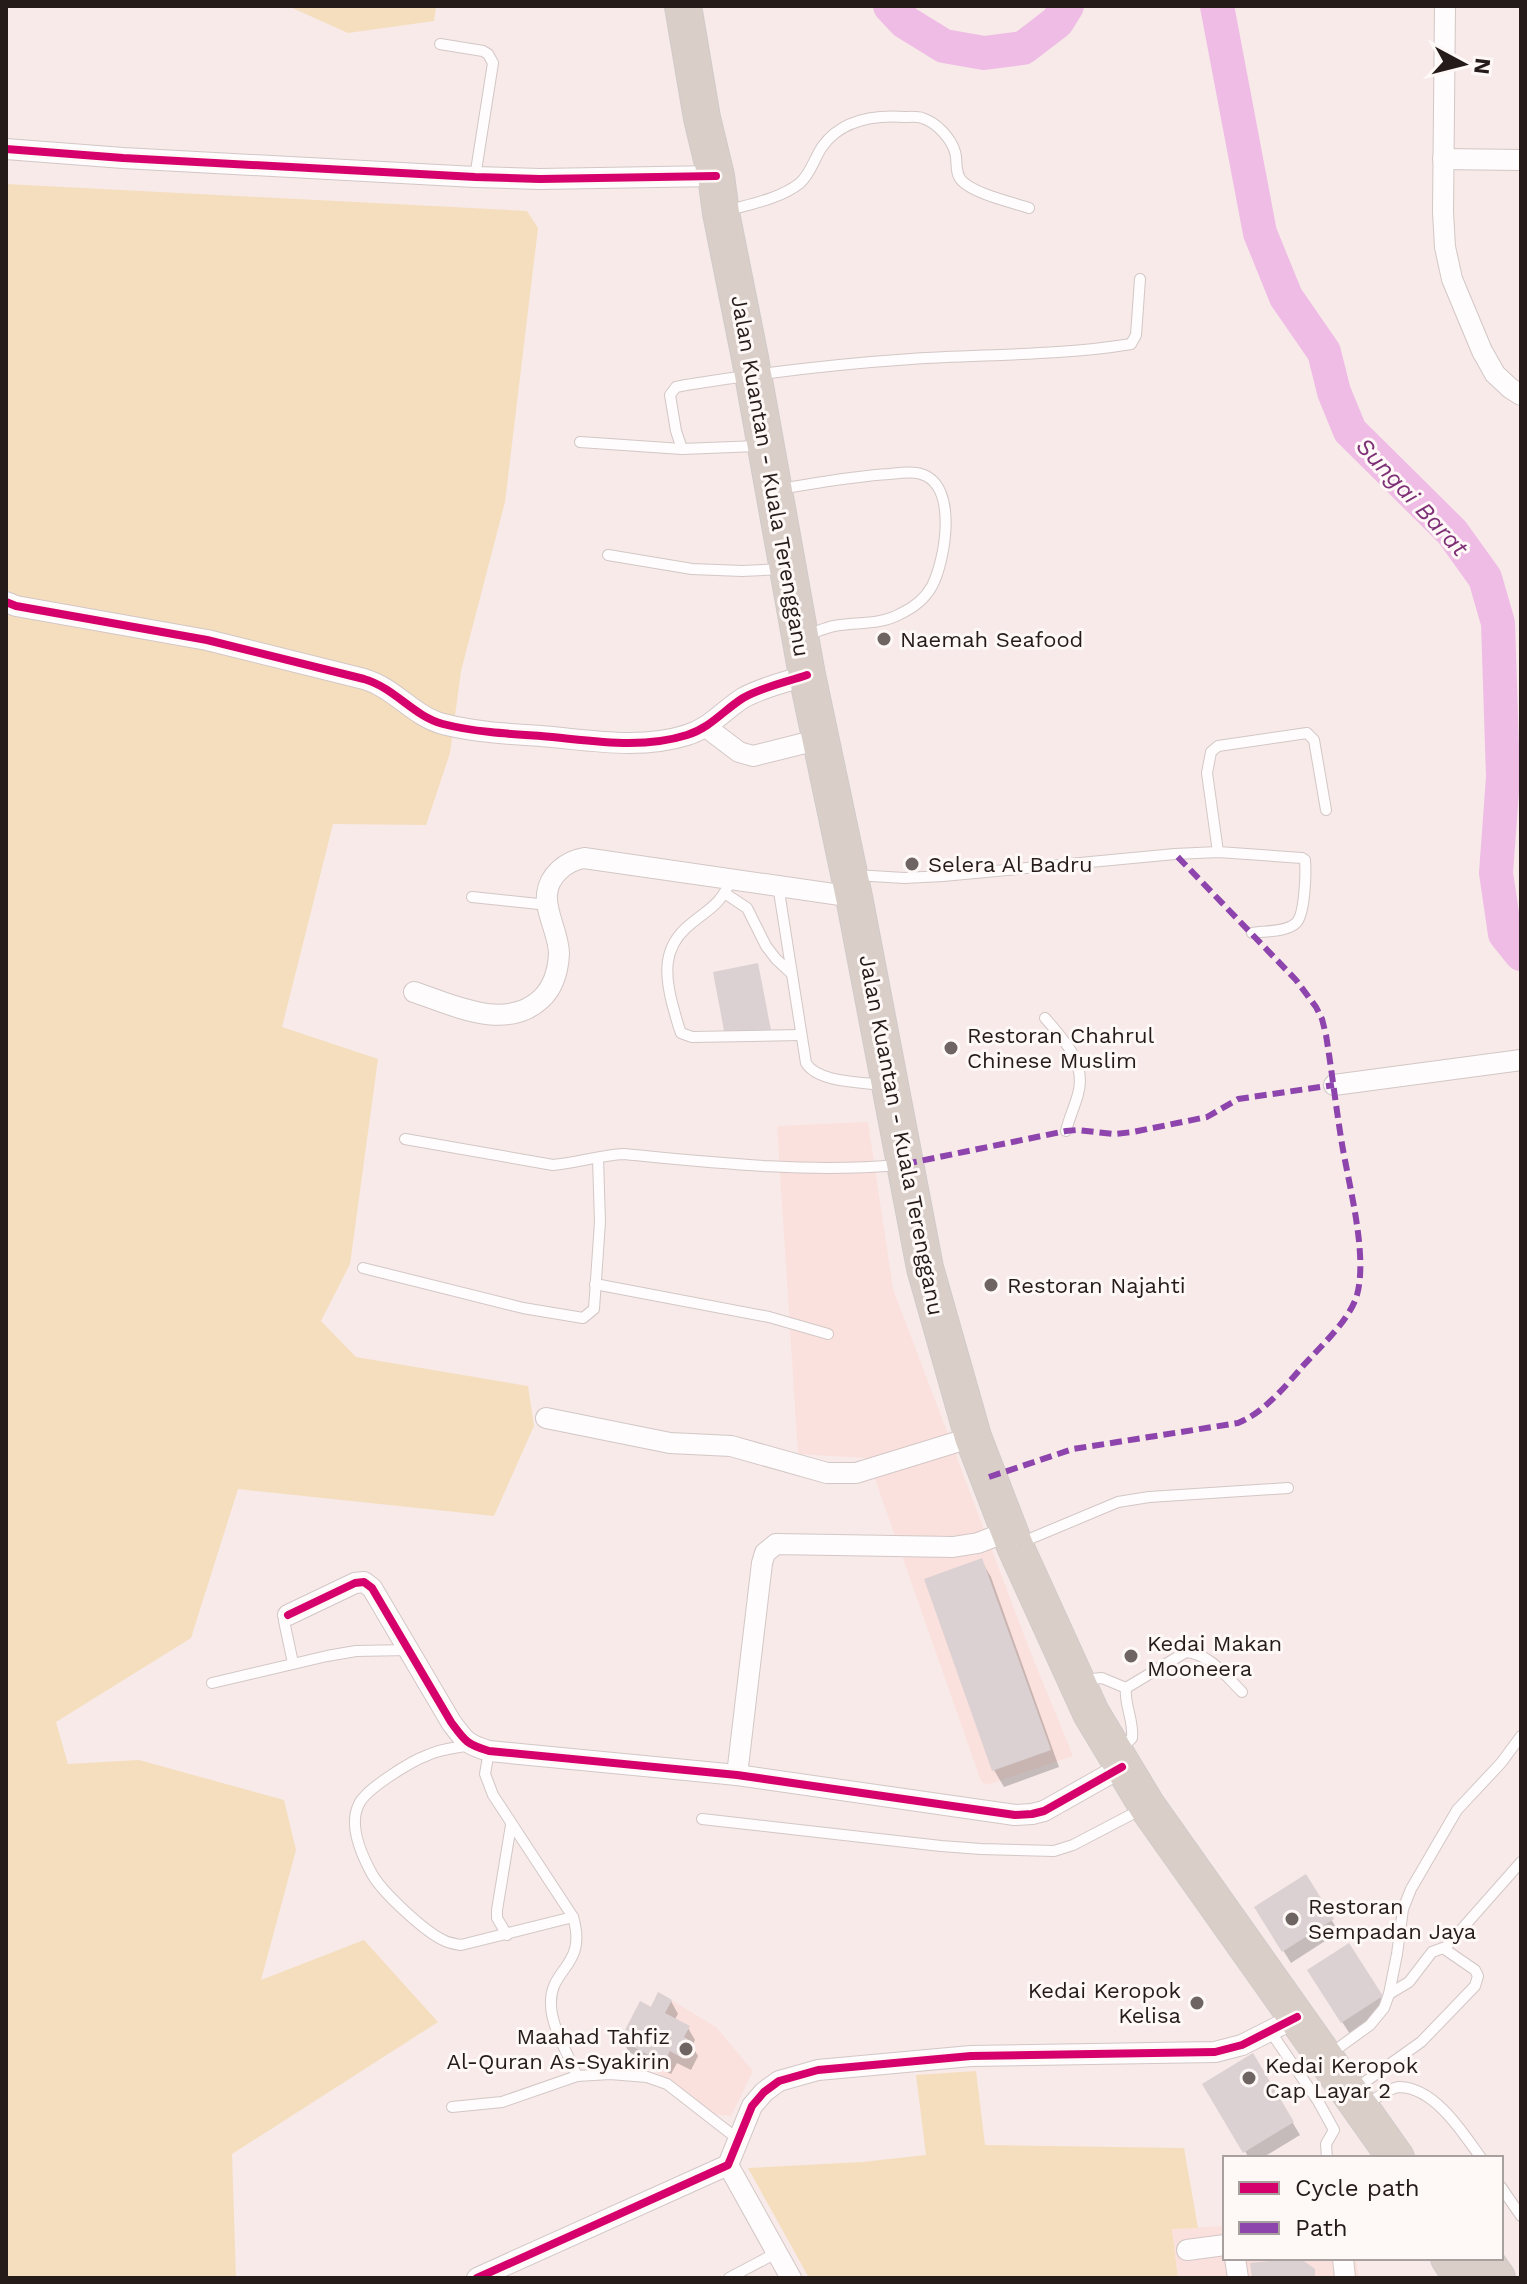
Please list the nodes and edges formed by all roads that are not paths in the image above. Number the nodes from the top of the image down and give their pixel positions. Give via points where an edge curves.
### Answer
1 (683, 6) edge
2 (1445, 6) edge
3 (440, 44) dead end
4 (6, 149) edge
5 (1443, 159) junction
6 (1521, 160) edge
7 (716, 176) junction
8 (475, 177) junction
9 (1029, 208) dead end
10 (721, 213) junction
11 (1140, 279) dead end
12 (752, 375) junction
13 (1521, 395) edge
14 (580, 442) dead end
15 (766, 446) junction
16 (682, 449) junction
17 (774, 490) junction
18 (608, 555) dead end
19 (789, 569) junction
20 (6, 602) edge
21 (801, 637) junction
22 (807, 675) junction
23 (706, 727) junction
24 (821, 739) junction
25 (1326, 810) dead end
26 (1218, 852) junction
27 (778, 885) junction
28 (852, 886) junction
29 (729, 887) junction
30 (472, 897) dead end
31 (548, 905) junction
32 (1252, 933) dead end
33 (791, 973) junction
34 (414, 992) dead end
35 (1045, 1018) dead end
36 (800, 1035) junction
37 (1521, 1060) edge
38 (889, 1085) junction
39 (1334, 1085) dead end
40 (1066, 1131) dead end
41 (405, 1139) dead end
42 (598, 1159) junction
43 (905, 1164) junction
44 (363, 1268) dead end
45 (595, 1284) junction
46 (828, 1334) dead end
47 (546, 1418) dead end
48 (973, 1437) junction
49 (1288, 1488) dead end
50 (1012, 1538) junction
51 (288, 1615) joint
52 (409, 1650) junction
53 (293, 1663) junction
54 (1075, 1681) junction
55 (212, 1683) dead end
56 (1126, 1688) junction
57 (1242, 1692) dead end
58 (1521, 1736) edge
59 (479, 1748) junction
60 (1119, 1760) junction
61 (737, 1775) junction
62 (1147, 1806) junction
63 (702, 1819) dead end
64 (511, 1825) junction
65 (1521, 1862) edge
66 (573, 1917) junction
67 (507, 1935) junction
68 (1445, 1948) junction
69 (1389, 1994) junction
70 (1283, 2024) junction
71 (1325, 2058) junction
72 (577, 2076) junction
73 (1356, 2100) junction
74 (452, 2107) dead end
75 (739, 2140) junction
76 (1327, 2156) edge
77 (1395, 2156) edge
78 (1480, 2156) edge
79 (728, 2165) junction
80 (1503, 2190) edge
81 (1521, 2216) edge
82 (1223, 2245) edge
83 (1187, 2250) dead end
84 (778, 2252) junction
85 (1450, 2260) edge
86 (1484, 2260) edge
87 (477, 2278) edge
88 (729, 2278) edge
89 (791, 2278) edge
90 (1462, 2278) edge
91 (1497, 2278) edge

1 - 7 highway, Jalan Kuantan - Kuala Terengganu
2 - 5 street
3 - 8 lane via 483,51 493,63
4 - 8 street
5 - 6 street
5 - 13 street via 1445,247 1452,279 1495,374
7 - 8 street
7 - 10 highway, Jalan Kuantan - Kuala Terengganu
9 - 10 lane via 960,180 955,152 943,131 922,118 884,116 835,132 808,174 786,192
10 - 12 highway, Jalan Kuantan - Kuala Terengganu
11 - 12 lane via 1131,344
12 - 15 highway, Jalan Kuantan - Kuala Terengganu
12 - 16 lane via 676,387 670,395
14 - 16 lane
15 - 16 lane
15 - 17 highway, Jalan Kuantan - Kuala Terengganu
17 - 19 highway, Jalan Kuantan - Kuala Terengganu
17 - 21 lane via 872,475 921,474 939,491 944,508 945,546 924,599 898,615
18 - 19 lane via 692,569
19 - 21 highway, Jalan Kuantan - Kuala Terengganu
20 - 23 street via 207,640 377,682 443,724 631,743 689,735
21 - 22 highway, Jalan Kuantan - Kuala Terengganu
22 - 23 street via 745,697
22 - 24 highway, Jalan Kuantan - Kuala Terengganu
23 - 24 street via 753,756
24 - 28 highway, Jalan Kuantan - Kuala Terengganu
25 - 26 lane via 1314,740 1307,733 1218,746 1211,752 1207,773
26 - 28 lane
26 - 32 lane via 1305,860 1297,923
27 - 28 street
27 - 29 street
27 - 33 lane
28 - 38 highway, Jalan Kuantan - Kuala Terengganu
29 - 31 street via 584,858 572,860 554,877
29 - 33 lane via 747,908 766,946
29 - 36 lane via 672,944 666,980 681,1033
30 - 31 lane
31 - 34 street via 557,935 558,968 547,993 530,1009 502,1016
33 - 36 lane
35 - 40 lane via 1077,1061 1080,1084
36 - 38 lane via 806,1063 816,1073
37 - 39 street
38 - 43 highway, Jalan Kuantan - Kuala Terengganu
41 - 42 lane via 553,1165
42 - 43 lane via 624,1154 745,1166 853,1169
42 - 45 lane
43 - 48 highway, Jalan Kuantan - Kuala Terengganu via 925,1268
44 - 45 lane via 583,1318 594,1309
45 - 46 lane via 769,1317
47 - 48 street via 670,1443 731,1446 827,1473 856,1473
48 - 50 highway, Jalan Kuantan - Kuala Terengganu
49 - 50 lane via 1118,1502
50 - 54 highway, Jalan Kuantan - Kuala Terengganu
50 - 61 street via 953,1547 776,1544 765,1553
51 - 52 street via 364,1582
51 - 53 lane via 284,1621
52 - 53 lane via 356,1651
52 - 59 street via 451,1722
53 - 55 lane
54 - 56 lane via 1102,1678
54 - 60 highway, Jalan Kuantan - Kuala Terengganu
56 - 57 lane via 1192,1652 1210,1661
56 - 60 lane via 1133,1728
58 - 69 lane via 1457,1810 1411,1889
59 - 61 street
59 - 64 lane via 493,1795
59 - 67 lane via 428,1754 367,1791 354,1821 372,1875 431,1933 461,1945
60 - 61 street via 1044,1811 1015,1815
60 - 62 highway, Jalan Kuantan - Kuala Terengganu
62 - 63 lane via 1054,1851 954,1847
62 - 70 highway, Jalan Kuantan - Kuala Terengganu
64 - 66 lane
64 - 67 lane via 497,1910
65 - 68 lane
66 - 67 lane
66 - 72 lane via 577,1945 550,2003
68 - 69 lane via 1432,1952 1409,1982
68 - 73 lane via 1475,1970 1475,1986
69 - 71 lane via 1370,2025
70 - 71 highway, Jalan Kuantan - Kuala Terengganu
70 - 75 street via 1215,2052 971,2056 818,2070 779,2081 764,2092 752,2106
70 - 76 lane via 1334,2130 1326,2144
71 - 73 highway, Jalan Kuantan - Kuala Terengganu
72 - 74 lane via 502,2102
72 - 75 lane via 647,2077 667,2084
73 - 77 highway, Jalan Kuantan - Kuala Terengganu
73 - 78 lane via 1397,2087 1414,2090 1443,2109
75 - 79 street
79 - 84 street
79 - 87 street
80 - 81 lane
82 - 83 street
84 - 88 lane
84 - 89 street
85 - 90 highway
86 - 91 highway

